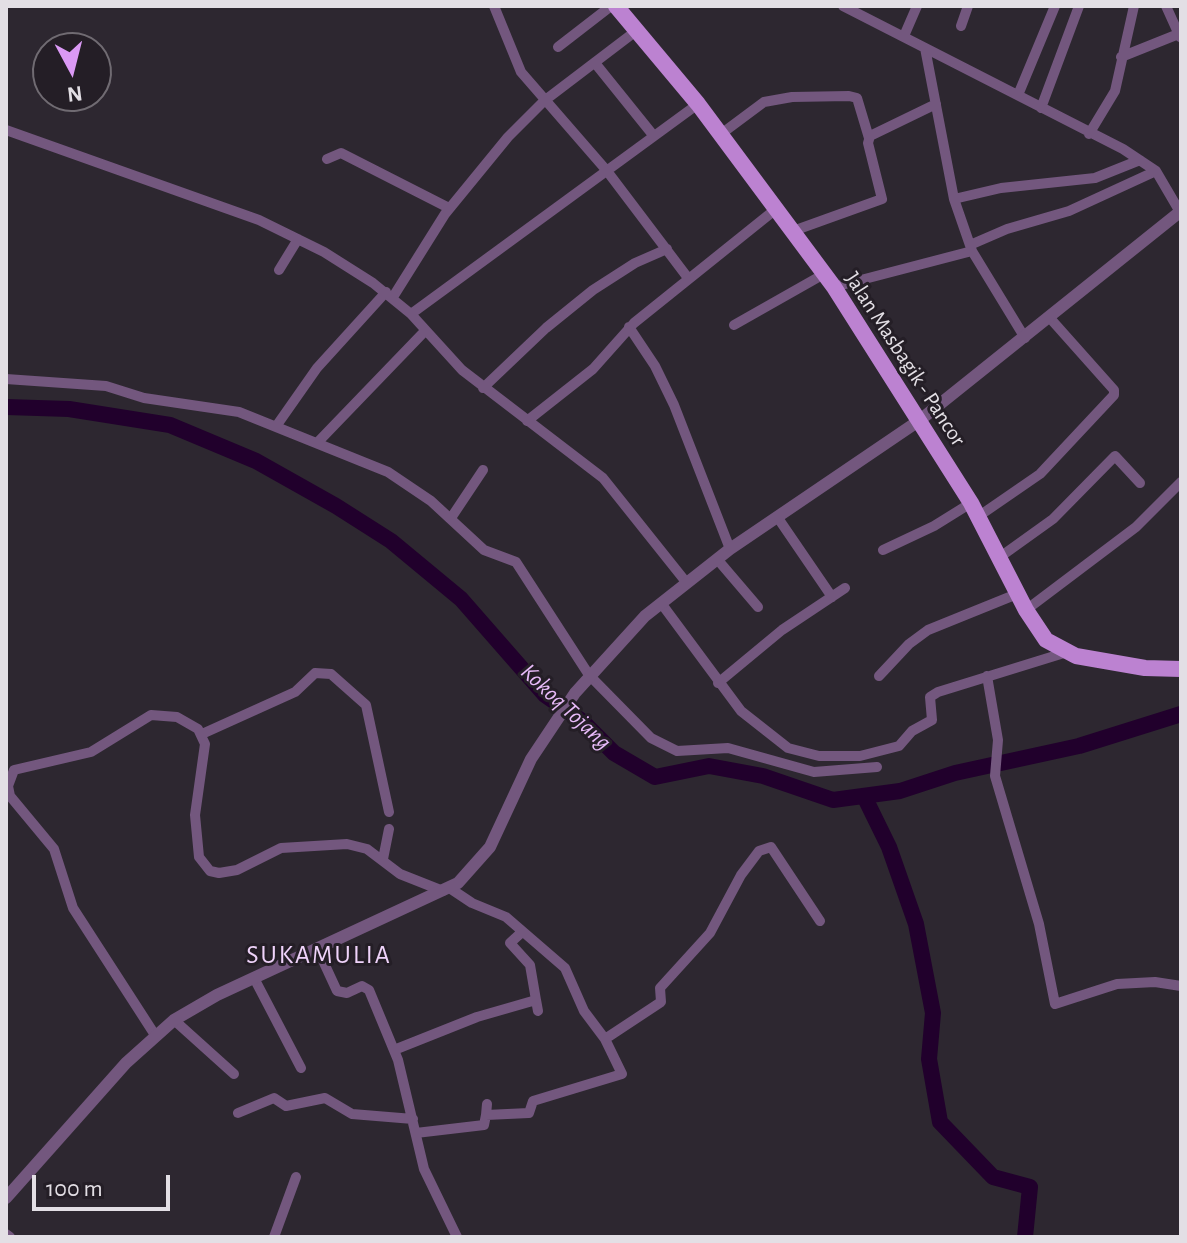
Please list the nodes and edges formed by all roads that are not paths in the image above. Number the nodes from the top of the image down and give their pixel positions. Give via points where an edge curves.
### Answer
1 (494, 6) edge
2 (613, 6) edge
3 (843, 6) edge
4 (917, 6) edge
5 (968, 6) edge
6 (1055, 6) edge
7 (1079, 6) edge
8 (1166, 6) edge
9 (1131, 7) edge
10 (861, 10) edge
11 (961, 26) dead end
12 (636, 31) junction
13 (1180, 35) edge
14 (904, 36) junction
15 (558, 47) dead end
16 (925, 48) junction
17 (1121, 57) junction
18 (595, 63) junction
19 (1018, 95) junction
20 (544, 101) junction
21 (698, 104) junction
22 (936, 104) junction
23 (1041, 108) junction
24 (6, 130) edge
25 (721, 134) junction
26 (1089, 134) junction
27 (653, 135) junction
28 (869, 138) junction
29 (327, 159) dead end
30 (1140, 160) junction
31 (607, 171) junction
32 (1156, 171) junction
33 (954, 199) junction
34 (449, 208) junction
35 (776, 209) junction
36 (1181, 212) edge
37 (793, 231) junction
38 (298, 239) junction
39 (971, 248) junction
40 (667, 249) junction
41 (279, 270) dead end
42 (688, 278) junction
43 (829, 281) junction
44 (389, 294) junction
45 (411, 314) junction
46 (1049, 317) junction
47 (734, 325) dead end
48 (629, 327) junction
49 (424, 332) junction
50 (1025, 338) junction
51 (6, 379) edge
52 (483, 388) junction
53 (920, 420) junction
54 (527, 421) junction
55 (277, 425) junction
56 (318, 442) junction
57 (483, 470) dead end
58 (1181, 482) edge
59 (1140, 483) dead end
60 (975, 510) junction
61 (454, 515) junction
62 (778, 518) junction
63 (730, 549) junction
64 (883, 550) dead end
65 (1000, 557) junction
66 (717, 559) junction
67 (686, 582) junction
68 (845, 588) dead end
69 (1017, 594) junction
70 (832, 597) junction
71 (661, 603) junction
72 (758, 607) dead end
73 (1026, 610) junction
74 (1064, 653) junction
75 (1181, 669) edge
76 (589, 675) junction
77 (879, 676) dead end
78 (987, 676) junction
79 (718, 683) junction
80 (202, 734) junction
81 (877, 767) dead end
82 (389, 812) dead end
83 (389, 829) dead end
84 (383, 859) junction
85 (448, 890) junction
86 (820, 921) dead end
87 (522, 932) junction
88 (318, 950) junction
89 (254, 978) junction
90 (1181, 986) edge
91 (174, 1020) junction
92 (155, 1035) junction
93 (605, 1039) junction
94 (394, 1050) junction
95 (301, 1068) dead end
96 (234, 1074) dead end
97 (238, 1113) dead end
98 (413, 1119) junction
99 (416, 1133) junction
100 (296, 1177) dead end
101 (6, 1198) edge
102 (274, 1237) edge
103 (457, 1237) edge

1 - 20 street via 515,61
2 - 12 main road, Jalan Masbagik - Pancor
2 - 15 street
3 - 10 street
4 - 14 street
5 - 11 street
6 - 19 street
7 - 23 street
8 - 13 street
9 - 17 street
10 - 14 street
12 - 18 street
12 - 21 main road, Jalan Masbagik - Pancor
13 - 17 street
14 - 16 street
16 - 19 street
16 - 22 street
17 - 26 street via 1115,91
18 - 20 street
18 - 27 street
19 - 23 street
20 - 31 street
20 - 34 street
21 - 25 main road, Jalan Masbagik - Pancor
21 - 27 street
22 - 28 street
22 - 33 street
23 - 26 street
24 - 38 street via 191,193
25 - 28 street via 764,102 849,96 857,98
25 - 35 main road, Jalan Masbagik - Pancor
26 - 30 street
27 - 31 street
28 - 37 street via 883,198
29 - 34 street via 341,153
30 - 32 street
30 - 33 street via 1095,178
31 - 40 street
31 - 45 street
32 - 36 street
32 - 39 street
33 - 39 street
34 - 44 street
35 - 37 main road, Jalan Masbagik - Pancor
35 - 42 street
36 - 46 street
37 - 43 main road, Jalan Masbagik - Pancor
38 - 41 street
38 - 44 street
39 - 43 street
39 - 50 street
40 - 42 street
40 - 52 street via 582,298
42 - 48 street
43 - 47 street
43 - 53 main road, Jalan Masbagik - Pancor
44 - 45 street
44 - 55 street via 317,368
45 - 49 street
46 - 50 street
46 - 60 street via 1114,395 1040,474
48 - 54 street via 593,369
48 - 63 street via 674,405
49 - 52 street
49 - 56 street
50 - 53 street
51 - 55 street via 106,386 144,398 239,412
52 - 54 street
53 - 60 main road, Jalan Masbagik - Pancor
53 - 62 street
54 - 67 street via 603,478
55 - 56 street
56 - 61 street via 407,483
57 - 61 street
58 - 73 street via 1136,527
59 - 65 street via 1115,456 1053,519
60 - 64 street
60 - 65 main road, Jalan Masbagik - Pancor
61 - 76 street via 484,550 516,562
62 - 63 street
62 - 70 street
63 - 66 street
65 - 69 main road, Jalan Masbagik - Pancor
66 - 67 street
66 - 72 street
67 - 71 street
68 - 70 street
69 - 73 main road, Jalan Masbagik - Pancor
69 - 77 street via 928,630
70 - 79 street
71 - 76 street
71 - 79 street
73 - 74 main road, Jalan Masbagik - Pancor via 1046,640
74 - 75 main road
74 - 78 street
76 - 81 street via 628,717 667,748 728,748 814,772
76 - 85 street via 527,767 490,847
78 - 79 street via 933,694 932,720 899,746 832,757 788,748 741,711
78 - 90 street via 1009,832 1022,859 1058,1003 1117,984
80 - 82 street via 295,692 315,673 331,674 366,705
80 - 84 street via 195,815 199,857 210,871 227,873 271,851 310,845 356,846
80 - 92 street via 190,721 151,715 91,752 14,770 8,786 17,806 54,849 73,908
83 - 84 street
84 - 85 street via 400,874
85 - 87 street via 502,914
85 - 88 street
86 - 93 street via 771,847 759,851 710,933 660,988 661,1002
87 - 93 street via 570,973 583,1009
87 - 94 street via 510,943 530,965 537,1006 477,1017
88 - 89 street
88 - 94 street via 337,991 362,986 369,990
89 - 91 street
89 - 95 street
91 - 92 street
91 - 96 street
92 - 101 street
93 - 99 street via 620,1077 533,1101 529,1113 486,1109 484,1125
94 - 98 street
97 - 98 street via 274,1098 286,1106 325,1098 352,1114
98 - 99 street
99 - 103 street via 427,1180
100 - 102 street

